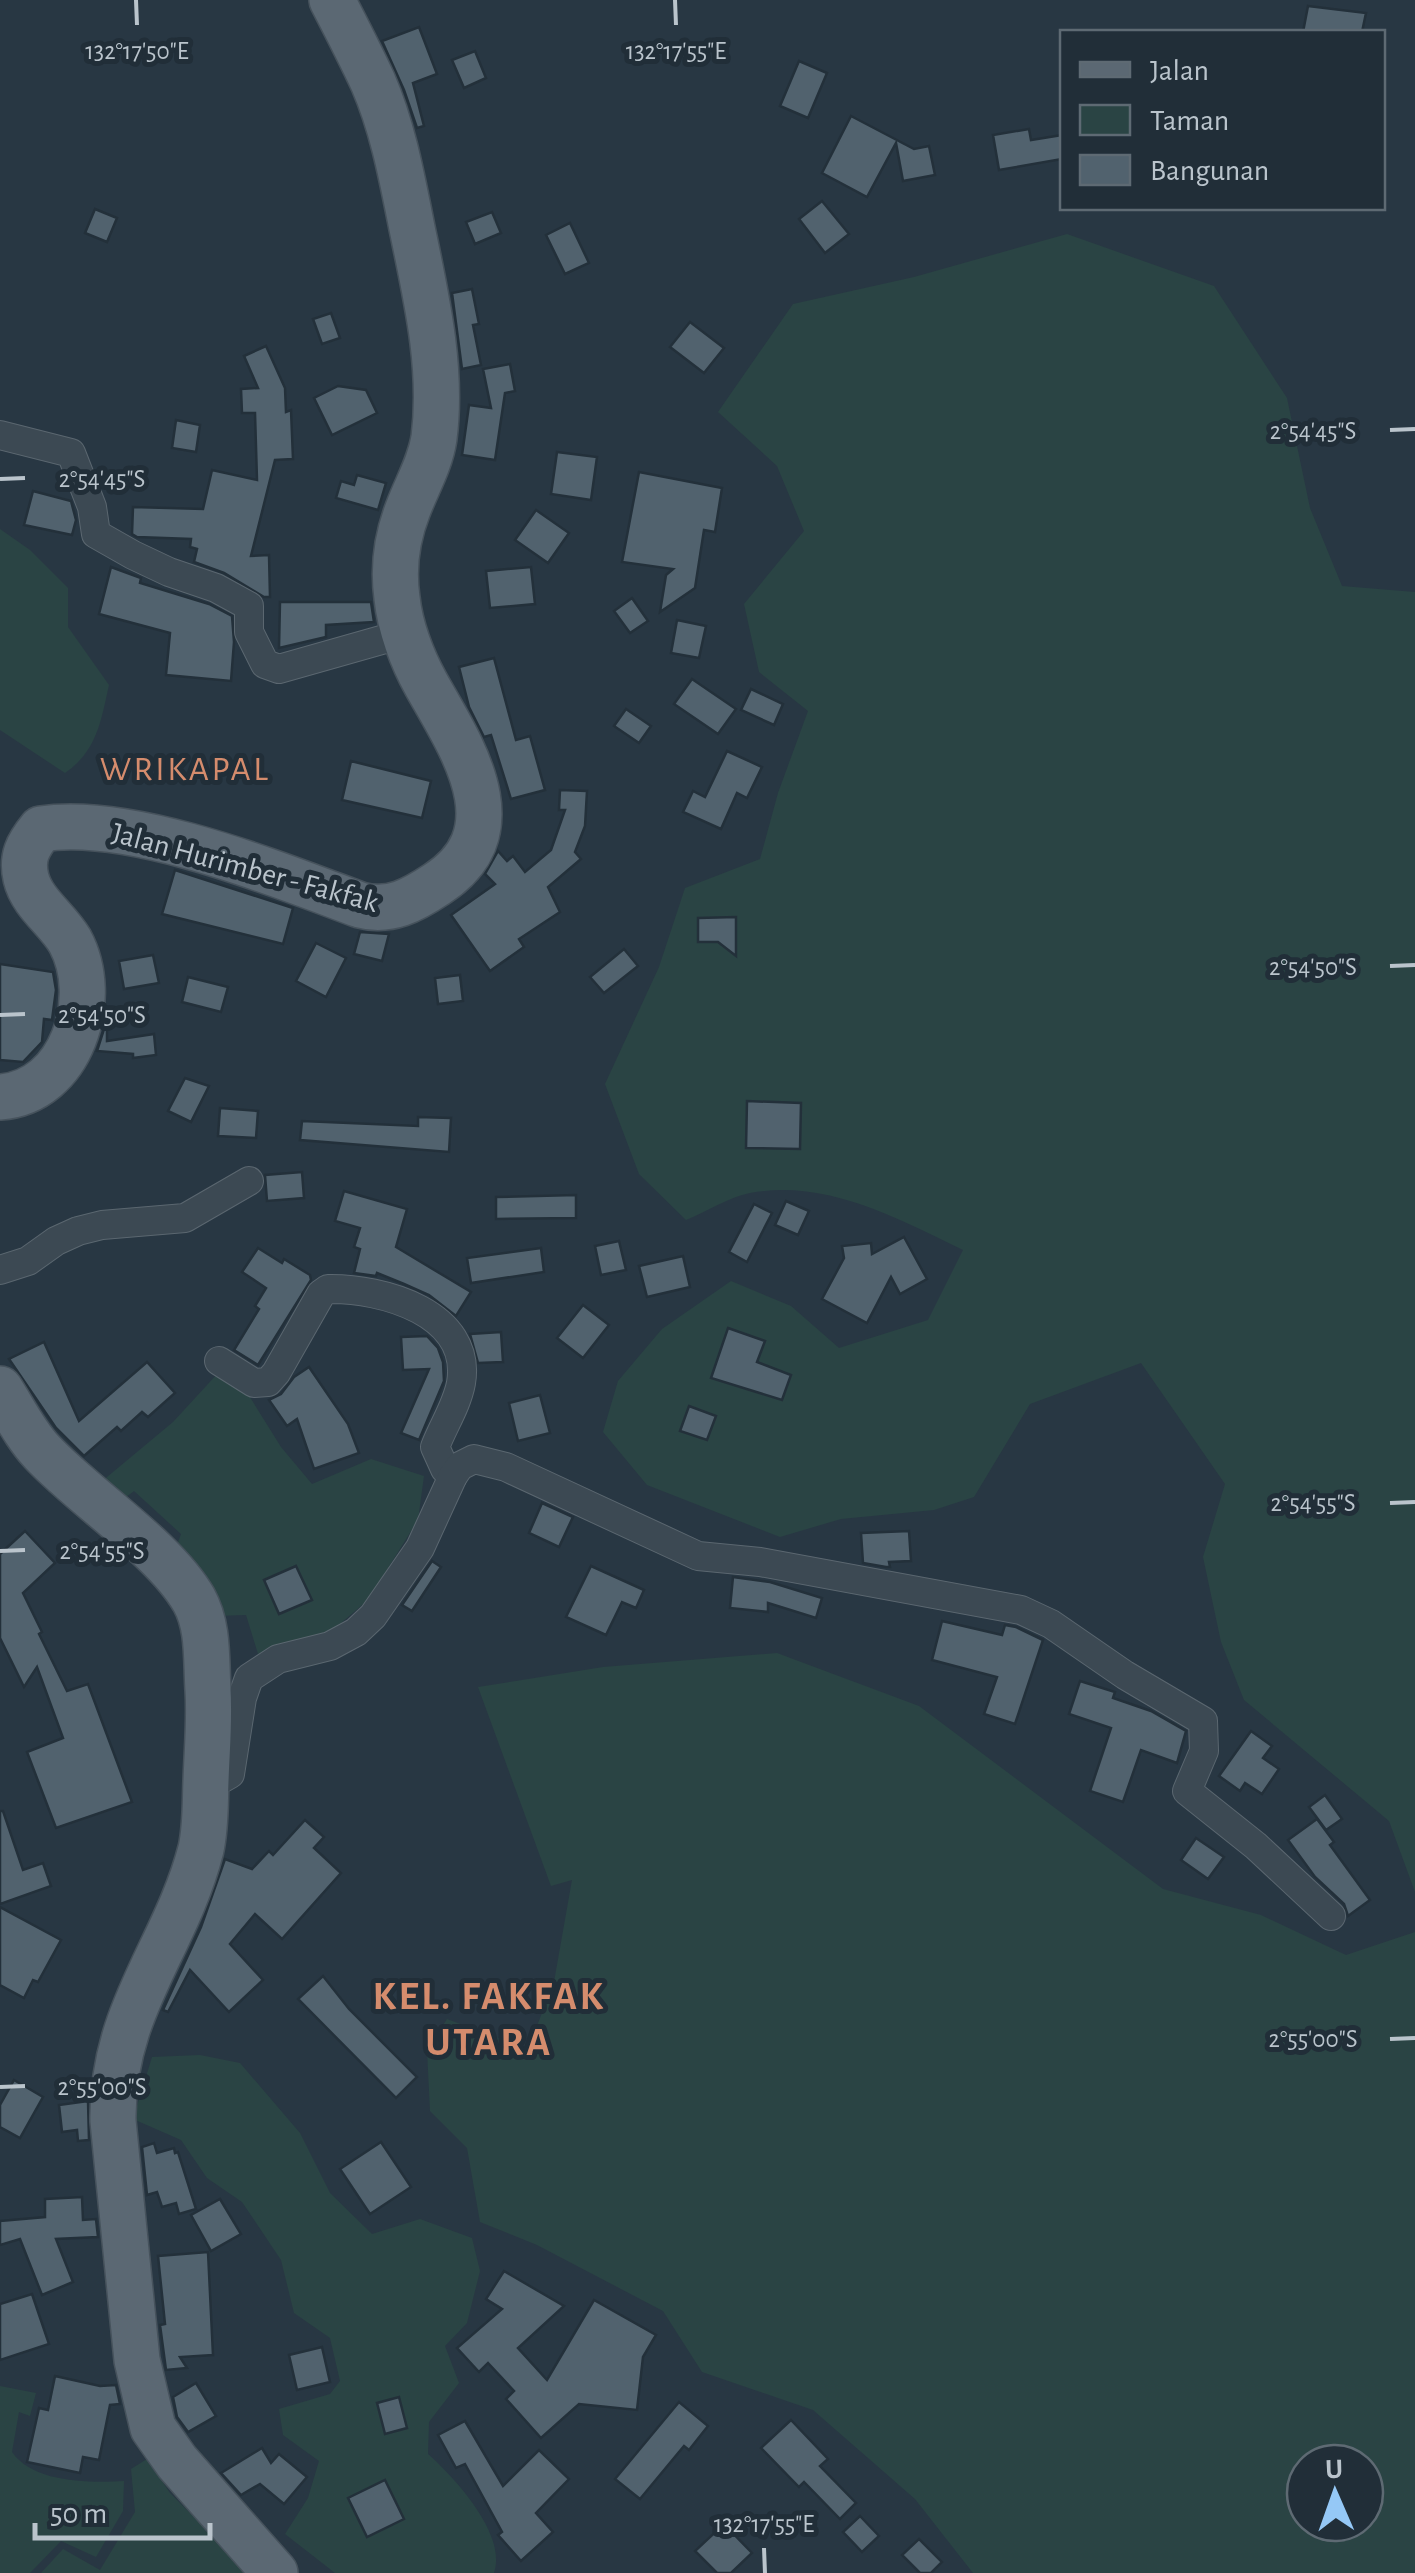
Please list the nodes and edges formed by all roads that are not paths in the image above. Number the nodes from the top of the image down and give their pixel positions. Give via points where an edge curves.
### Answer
1 (332, 0) edge
2 (0, 435) edge
3 (406, 633) junction
4 (0, 1097) edge
5 (248, 1181) dead end
6 (0, 1270) edge
7 (220, 1361) dead end
8 (0, 1389) edge
9 (453, 1476) junction
10 (206, 1781) junction
11 (1331, 1916) dead end
12 (275, 2573) edge

1 - 3 main road, Jalan Hurimber - Fakfak via 374,84 398,153 434,356 434,441 407,510 395,571
2 - 3 street via 70,453 96,534 248,606 249,632 266,664 279,668
3 - 4 main road, Jalan Hurimber - Fakfak via 474,772 478,825 458,867 412,900 368,907 180,845 72,826 40,828 25,854 26,877 80,965 79,1016 65,1058 49,1079
5 - 6 street via 184,1218 78,1231
7 - 9 street via 254,1383 268,1382 328,1289 409,1305 448,1329 458,1350 460,1388 435,1447
8 - 10 main road via 40,1450 167,1566 194,1601 206,1640
9 - 10 street via 420,1548 373,1616 330,1646 278,1659 249,1678 230,1774
9 - 11 street via 465,1462 478,1460 698,1556 1038,1617 1203,1722 1204,1751 1187,1791
10 - 12 main road via 201,1848 132,2010 114,2084 113,2121 137,2360 153,2428

